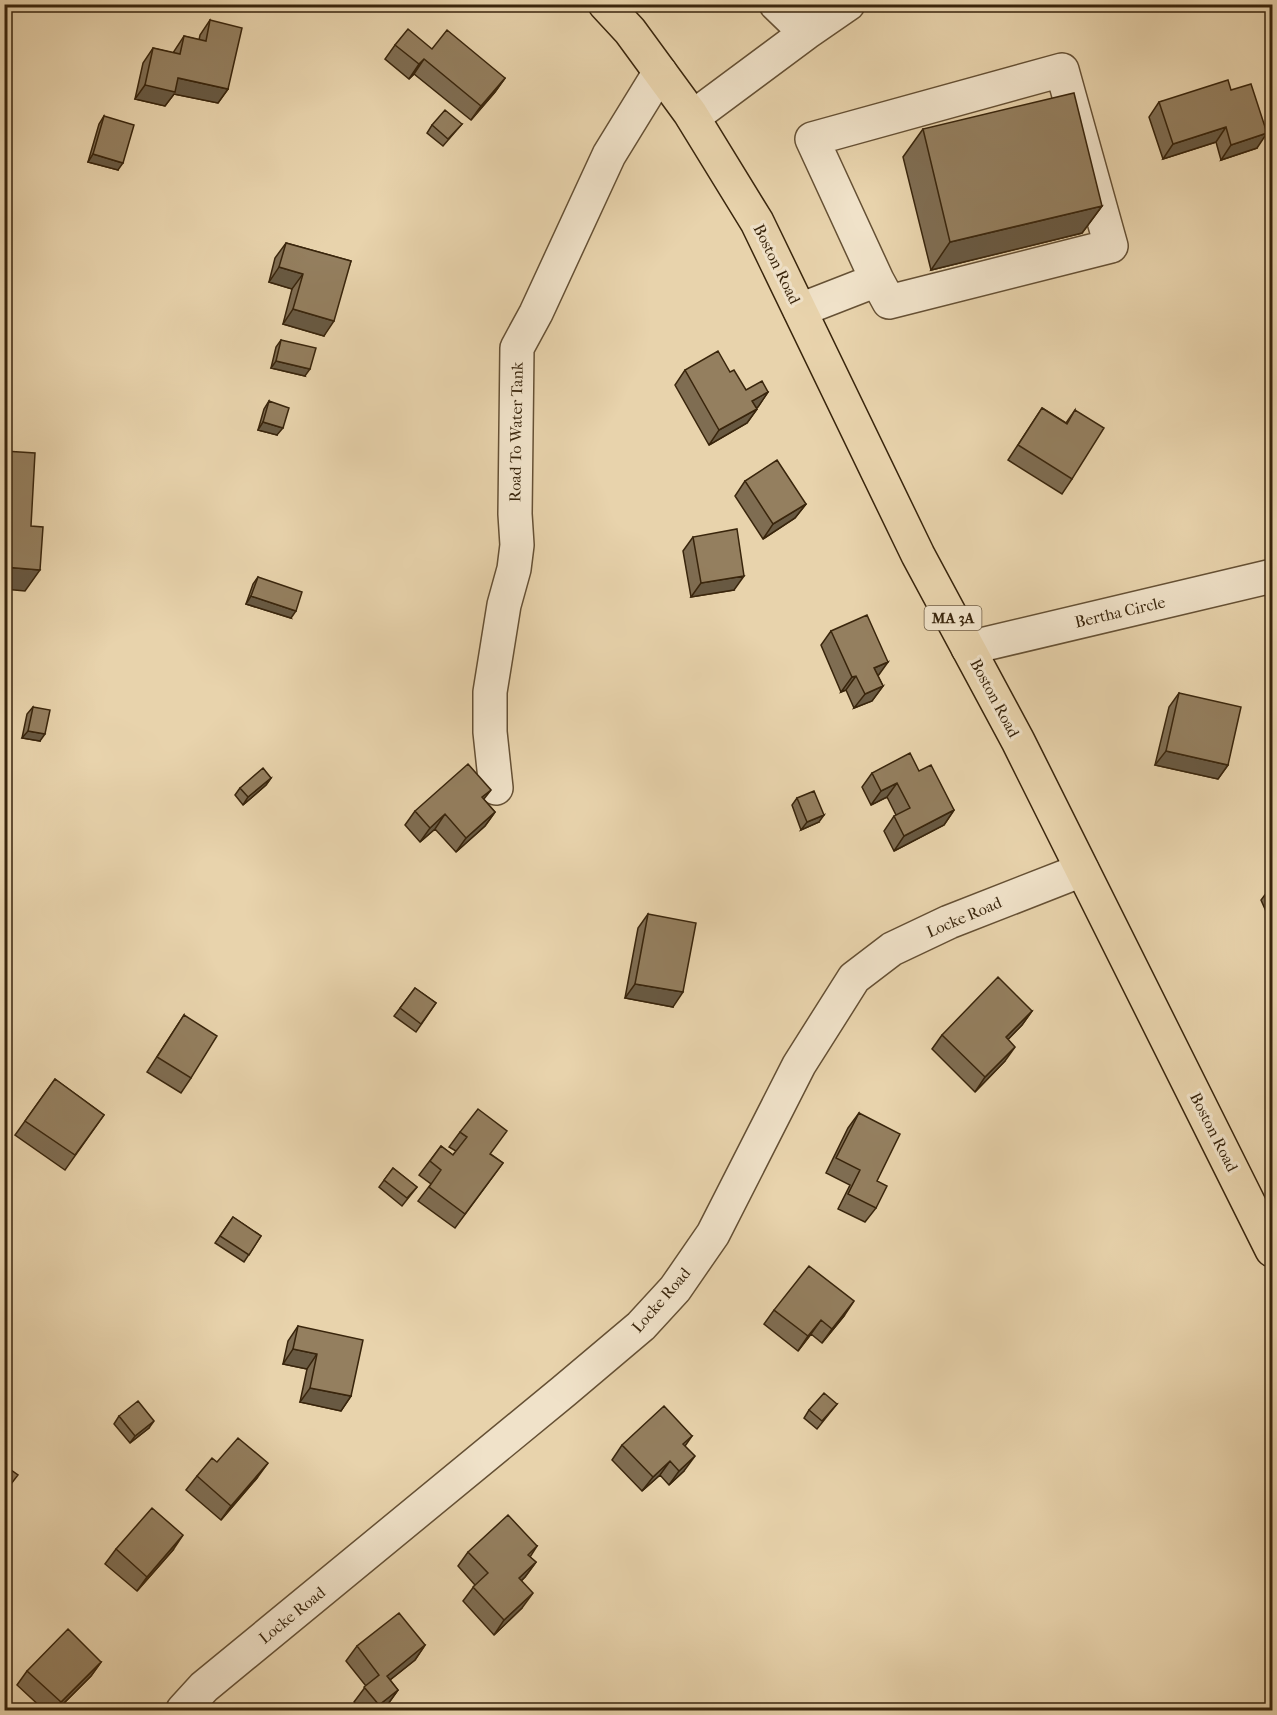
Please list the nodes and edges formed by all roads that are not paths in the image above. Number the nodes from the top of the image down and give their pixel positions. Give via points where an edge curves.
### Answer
1 (605, 4) edge
2 (776, 4) edge
3 (848, 4) edge
4 (806, 33) junction
5 (660, 72) junction
6 (693, 117) junction
7 (877, 280) junction
8 (800, 310) junction
9 (1272, 576) edge
10 (968, 648) junction
11 (496, 788) dead end
12 (1082, 870) junction
13 (1272, 1250) edge
14 (183, 1710) edge

1 - 5 main road, Boston Road / MA 3A
2 - 4 street
3 - 4 street
4 - 6 street
5 - 6 main road, Boston Road / MA 3A
5 - 11 street, Road To Water Tank via 609,155 517,348 517,545 490,692
6 - 8 main road, Boston Road / MA 3A via 757,222
7 - 7 street via 812,139 1062,70 1111,246 889,302
7 - 8 street
8 - 10 main road, Boston Road / MA 3A via 918,555
9 - 10 street, Bertha Circle
10 - 12 main road, Boston Road / MA 3A
12 - 13 main road, Boston Road / MA 3A
12 - 14 street, Locke Road via 949,922 892,949 854,978 799,1065 713,1234 675,1289 641,1326 204,1687

